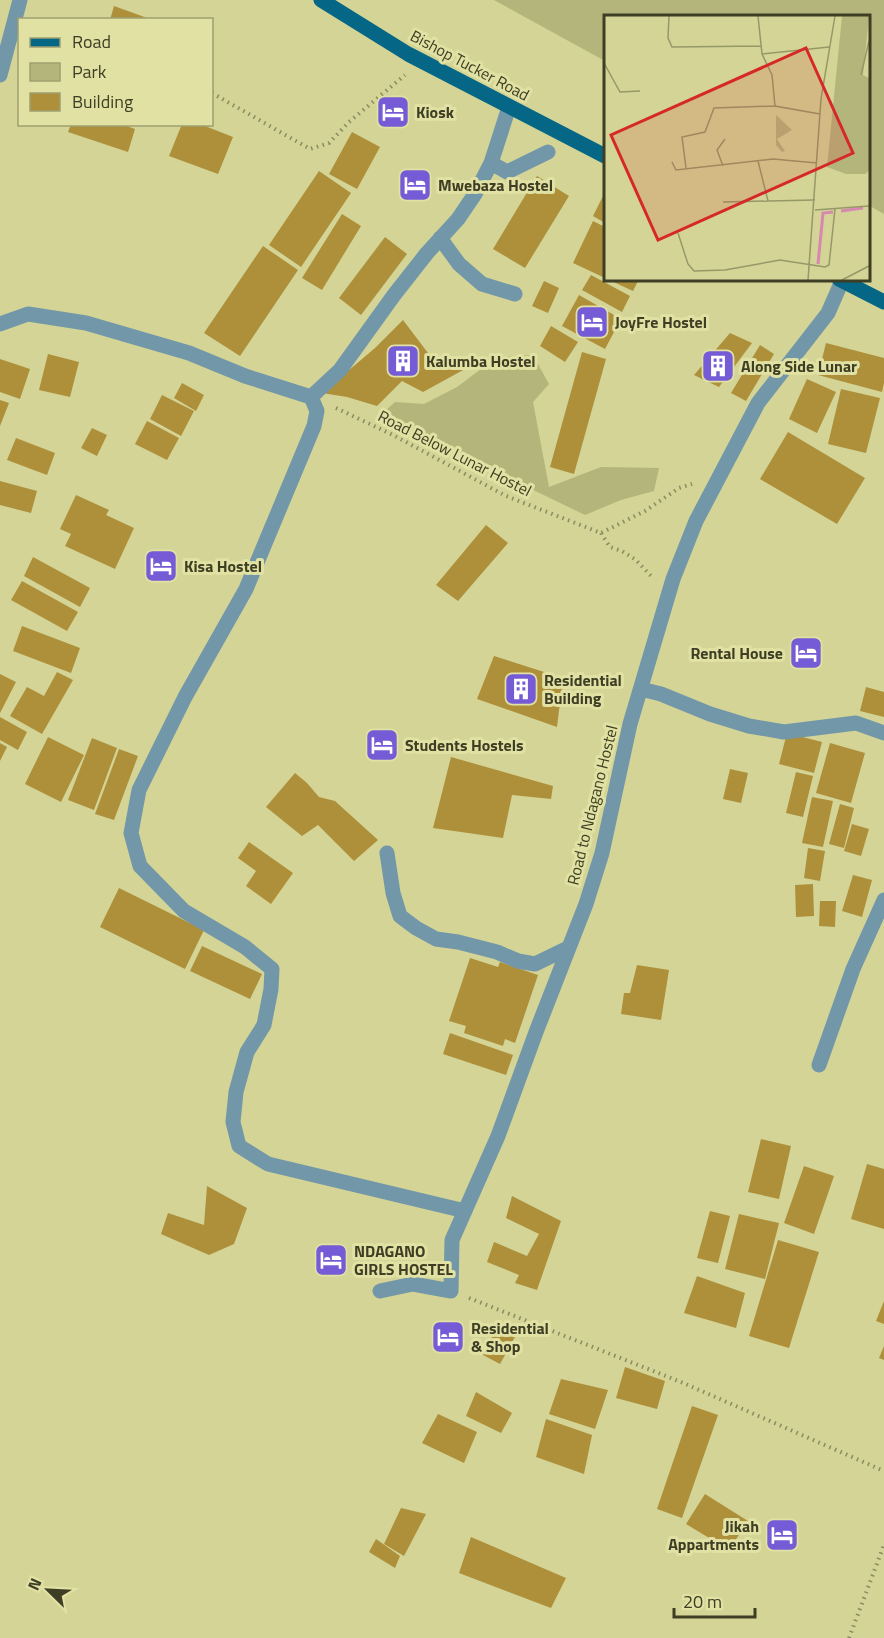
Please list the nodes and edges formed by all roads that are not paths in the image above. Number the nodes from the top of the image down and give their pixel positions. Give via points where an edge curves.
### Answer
1 (20, 0) edge
2 (321, 0) edge
3 (0, 75) edge
4 (509, 107) junction
5 (548, 152) dead end
6 (604, 155) edge
7 (491, 164) junction
8 (440, 238) junction
9 (840, 280) edge
10 (515, 294) dead end
11 (884, 302) edge
12 (0, 324) edge
13 (311, 397) junction
14 (641, 689) junction
15 (884, 733) edge
16 (387, 853) dead end
17 (884, 900) edge
18 (568, 948) junction
19 (819, 1065) dead end
20 (465, 1211) junction
21 (380, 1291) dead end

1 - 3 street
2 - 4 main road, Bishop Tucker Road via 408,54
4 - 6 main road, Bishop Tucker Road
4 - 7 street
5 - 7 street via 507,172
7 - 8 street via 458,219
8 - 10 street via 459,264 482,284
8 - 13 street via 340,370
9 - 11 main road
9 - 14 street, Road to Ndagano Hostel via 828,313 758,403 718,475 673,579
12 - 13 street via 28,314 86,323 189,353
13 - 20 street via 317,411 310,436 246,588 143,780 131,833 140,866 184,911 245,947 272,969 264,1025 247,1052 236,1092 233,1122 239,1146 268,1164
14 - 15 street via 749,726 784,732 856,723
14 - 18 street, Road to Ndagano Hostel via 602,853
16 - 18 street via 400,916 436,939 534,964
17 - 19 street
18 - 20 street, Road to Ndagano Hostel via 498,1136
20 - 21 street, Road to Ndagano Hostel via 452,1240 451,1291 413,1284

